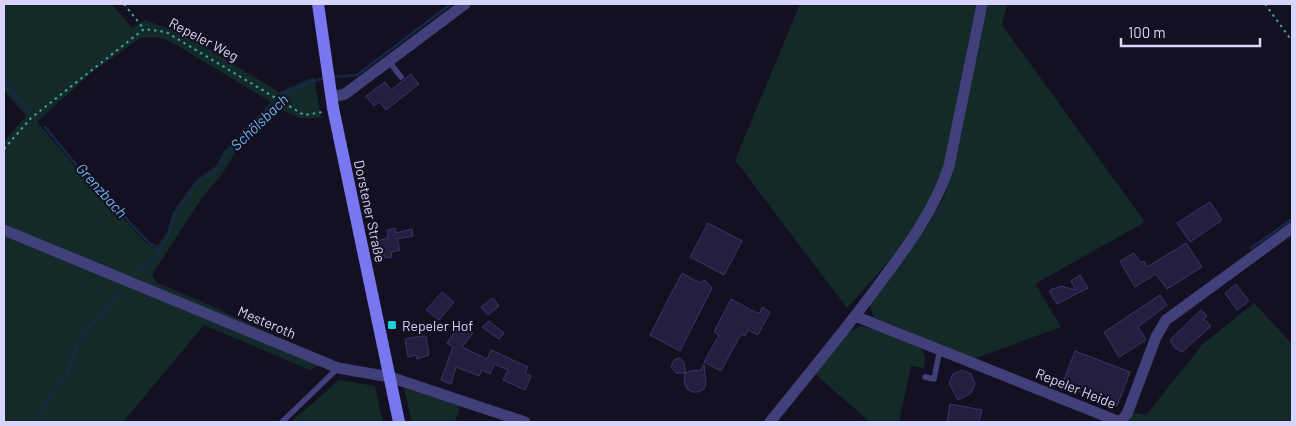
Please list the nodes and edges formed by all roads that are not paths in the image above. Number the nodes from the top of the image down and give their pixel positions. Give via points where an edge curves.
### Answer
1 (318, 4) edge
2 (465, 4) edge
3 (982, 4) edge
4 (388, 60) junction
5 (402, 77) dead end
6 (331, 97) junction
7 (1292, 228) edge
8 (4, 230) edge
9 (855, 316) junction
10 (940, 350) junction
11 (338, 368) junction
12 (390, 377) junction
13 (925, 377) dead end
14 (282, 422) edge
15 (400, 422) edge
16 (524, 422) edge
17 (770, 422) edge

1 - 6 main road, Dorstener Straße
2 - 4 street
3 - 9 street via 949,166 941,190 930,213
4 - 5 lane
4 - 6 street via 345,94
6 - 12 main road, Dorstener Straße
7 - 10 street, Repeler Heide via 1166,320 1156,336 1127,414 1120,422
8 - 11 street, Mesteroth
9 - 10 street, Repeler Heide
9 - 17 street
10 - 13 lane via 934,379
11 - 12 street, Mesteroth
11 - 14 lane
12 - 15 main road, Dorstener Straße
12 - 16 street, Mesteroth

